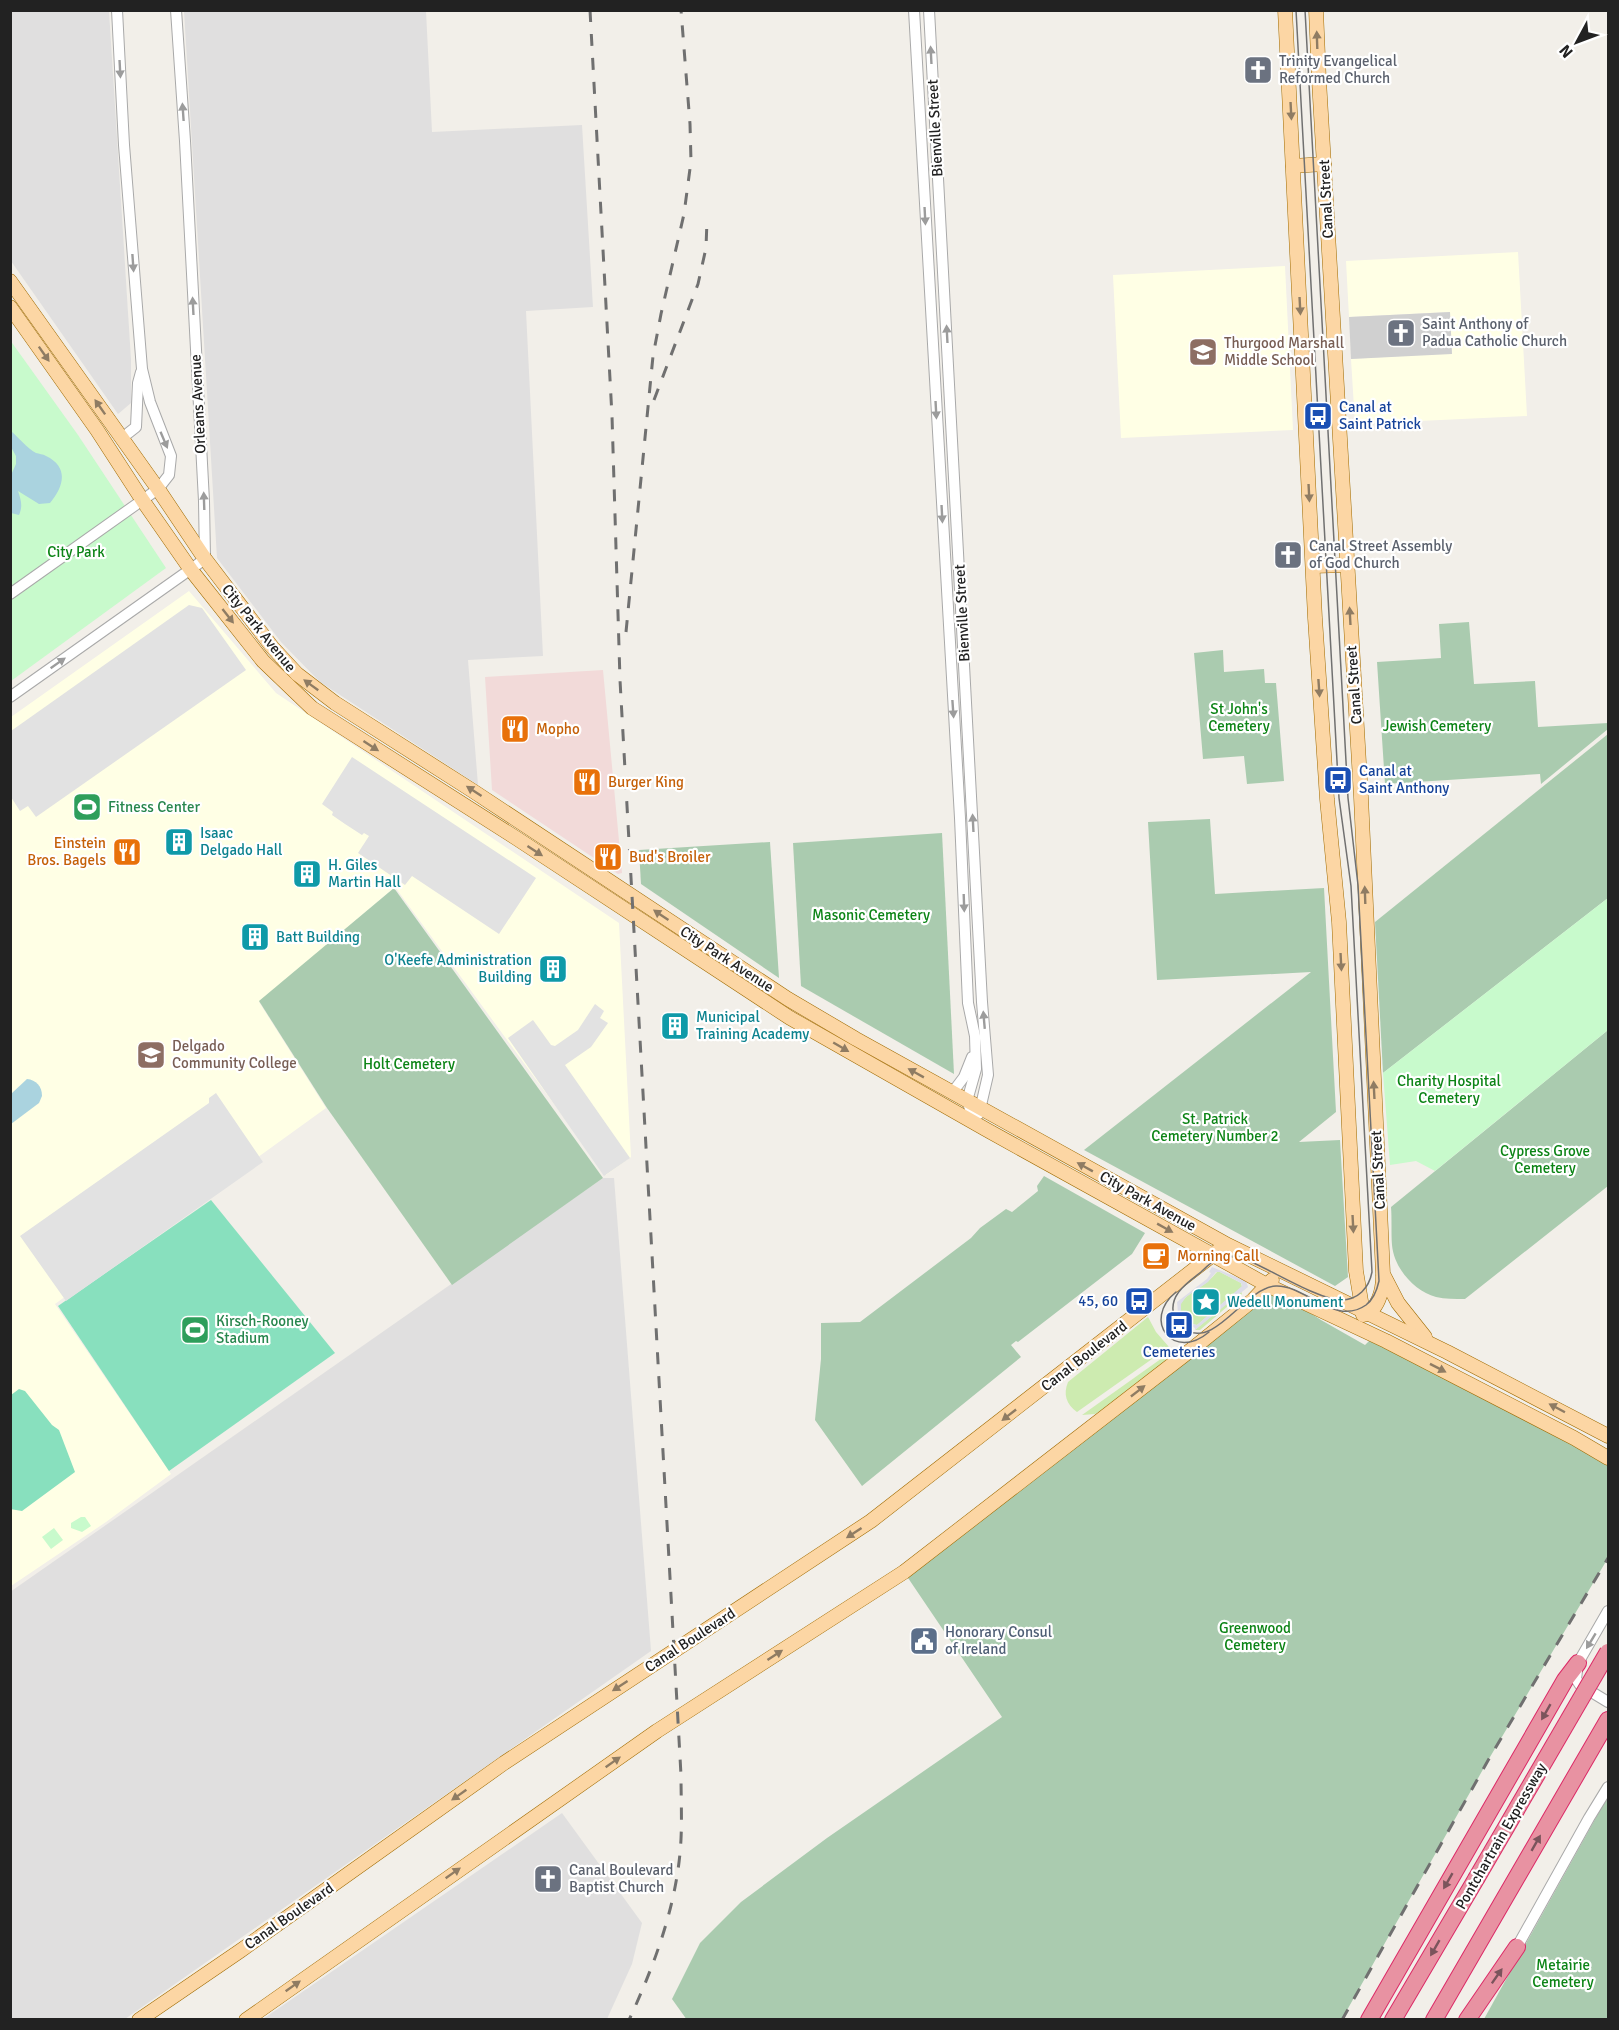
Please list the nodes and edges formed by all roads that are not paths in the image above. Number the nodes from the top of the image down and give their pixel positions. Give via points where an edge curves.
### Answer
1 (117, 10) edge
2 (176, 10) edge
3 (914, 10) edge
4 (929, 10) edge
5 (1286, 10) edge
6 (1317, 10) edge
7 (1324, 164) junction
8 (1293, 166) junction
9 (10, 281) edge
10 (10, 307) edge
11 (142, 369) junction
12 (122, 438) junction
13 (158, 489) junction
14 (142, 501) junction
15 (201, 554) junction
16 (1347, 565) junction
17 (1313, 566) junction
18 (191, 570) junction
19 (10, 594) edge
20 (10, 697) edge
21 (975, 1036) junction
22 (952, 1093) junction
23 (967, 1101) junction
24 (981, 1109) junction
25 (976, 1124) junction
26 (1376, 1128) junction
27 (1348, 1129) junction
28 (1228, 1245) junction
29 (1212, 1254) junction
30 (1356, 1271) junction
31 (1280, 1272) junction
32 (1383, 1274) junction
33 (1267, 1285) junction
34 (1330, 1294) junction
35 (1366, 1312) junction
36 (1334, 1316) junction
37 (1386, 1341) junction
38 (1431, 1344) junction
39 (1608, 1436) edge
40 (1608, 1458) edge
41 (1608, 1611) edge
42 (1608, 1652) edge
43 (1578, 1663) junction
44 (1608, 1702) edge
45 (1608, 1720) edge
46 (1608, 1787) edge
47 (1517, 1947) joint
48 (139, 2019) edge
49 (246, 2019) edge
50 (1369, 2019) edge
51 (1393, 2019) edge
52 (1434, 2019) edge
53 (1467, 2019) edge

1 -> 11 street, Orleans Avenue
15 -> 2 street, Orleans Avenue via 204,501
3 -> 21 street, Bienville Street via 968,1003
24 -> 4 street, Bienville Street via 988,1075
5 -> 8 main road, Canal Street
7 -> 6 main road, Canal Street
7 - 8 main road
7 - 16 main road, Canal Street
8 -> 17 main road, Canal Street
12 -> 9 main road, City Park Avenue
10 -> 14 main road, City Park Avenue
11 - 12 street via 136,427
11 -> 13 street, Orleans Avenue via 171,456 169,475
12 - 13 main road, City Park Avenue
13 - 14 street, Orleans Avenue
13 - 15 main road, City Park Avenue
14 - 15 main road via 165,515
14 - 18 main road, City Park Avenue
14 - 19 street, Orleans Avenue
15 - 18 street
22 -> 15 main road, City Park Avenue via 788,999 335,703 297,674 272,647
16 - 17 main road
26 -> 16 main road, Canal Street
17 -> 27 main road, Canal Street via 1327,799 1339,922
20 -> 18 street
18 -> 25 main road, City Park Avenue via 263,661 312,708 790,1018
21 - 22 street, Bienville Street via 968,1070
21 - 23 street, Bienville Street via 976,1069
22 - 23 main road, City Park Avenue
23 - 24 main road, City Park Avenue
23 - 25 street
24 - 25 street, Bienville Street
28 -> 24 main road, City Park Avenue
25 -> 29 main road, City Park Avenue
26 - 27 main road
26 - 32 main road, Canal Street
27 -> 30 main road, Canal Street
28 - 29 main road, Canal Boulevard
28 - 31 main road, City Park Avenue
29 - 33 main road, City Park Avenue
29 -> 48 main road, Canal Boulevard via 871,1521 504,1763
30 - 34 main road via 1351,1286 1343,1293
30 - 35 main road, Canal Street
31 - 33 main road
31 - 34 main road, City Park Avenue
32 - 35 main road via 1377,1303
32 - 38 main road, Canal Street via 1402,1310
33 - 36 main road, City Park Avenue
49 -> 33 main road via 657,1731 904,1572 1196,1347
34 - 35 main road, City Park Avenue
35 - 36 main road
35 - 37 main road, Canal Street
35 - 38 main road, City Park Avenue
36 - 37 main road, City Park Avenue
37 -> 40 main road, City Park Avenue
39 -> 38 main road, City Park Avenue
41 -> 43 street
42 -> 51 highway, Pontchartrain Expressway, bridge
43 - 44 street via 1576,1679 1580,1685
43 -> 50 highway via 1541,1720
52 -> 45 highway
46 - 47 street
53 -> 47 highway

